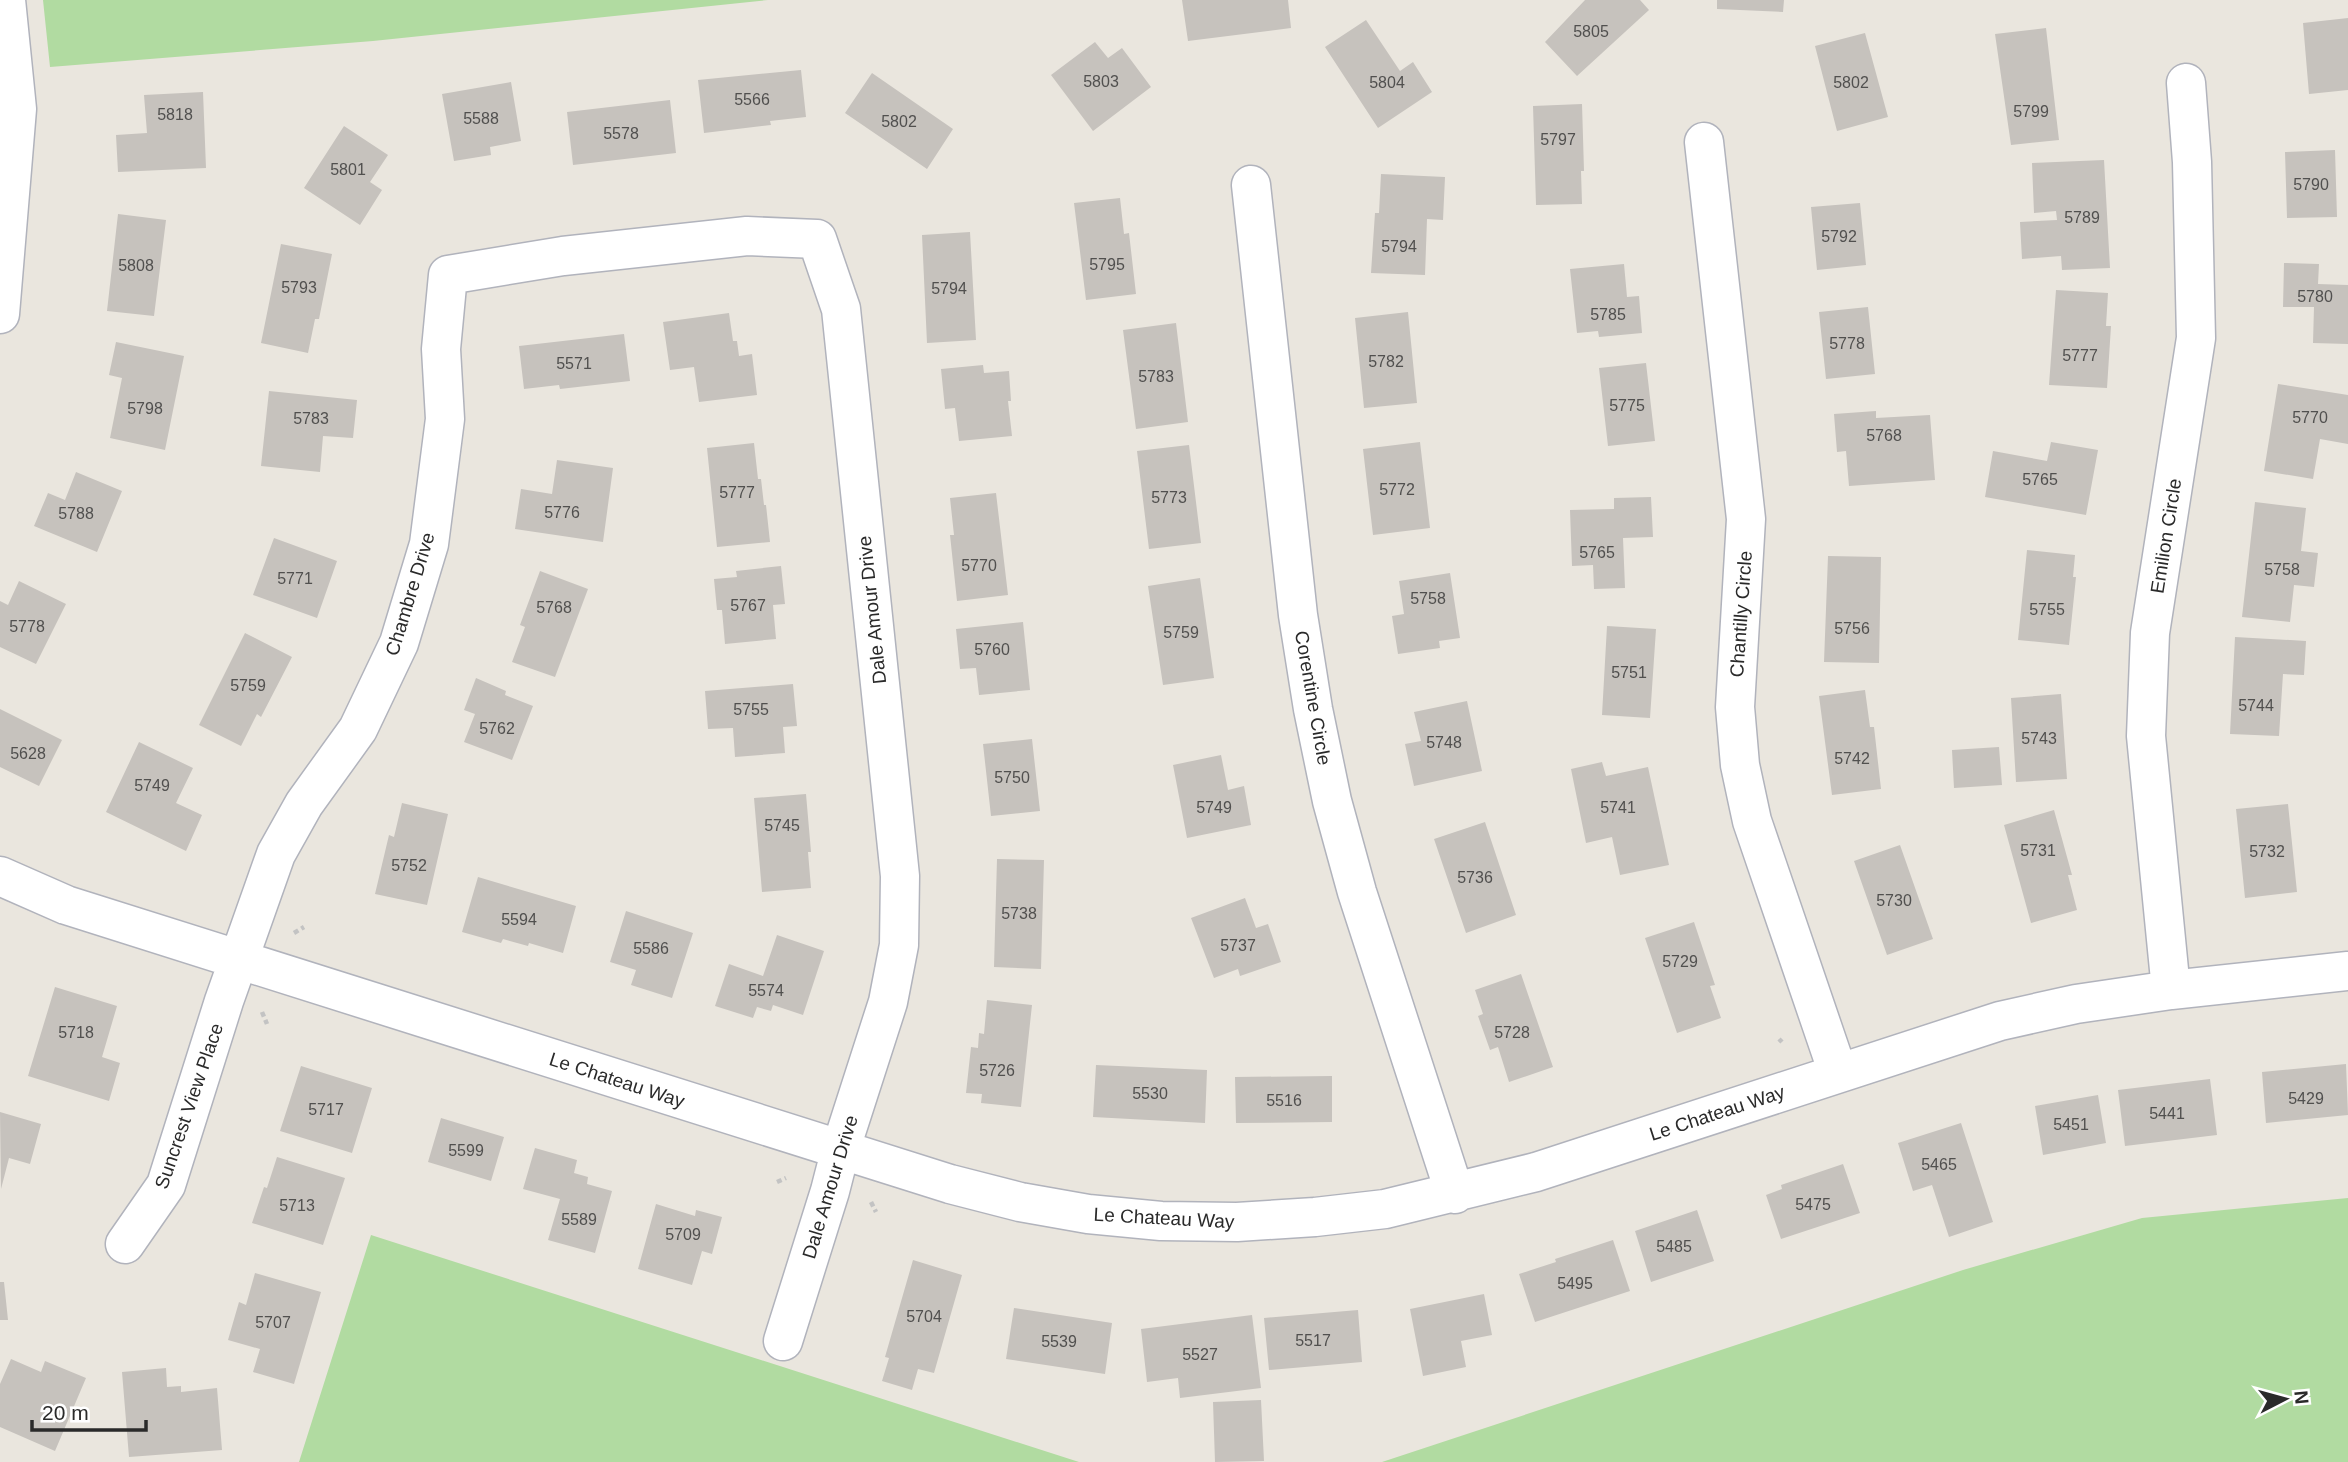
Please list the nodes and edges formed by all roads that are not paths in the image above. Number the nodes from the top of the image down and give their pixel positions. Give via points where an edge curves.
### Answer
1 (5, 0) edge
2 (2186, 83) dead end
3 (1704, 142) dead end
4 (1251, 185) dead end
5 (448, 275) joint
6 (0, 314) edge
7 (0, 876) edge
8 (239, 960) junction
9 (2348, 971) edge
10 (2171, 990) junction
11 (1838, 1073) junction
12 (841, 1149) junction
13 (1455, 1194) junction
14 (125, 1244) dead end
15 (783, 1341) dead end

1 - 6 street via 17,109
2 - 10 street, Emilion Circle via 2196,338 2150,633 2146,736
3 - 11 street, Chantilly Circle via 1746,519 1735,707 1740,765 1752,821
4 - 13 street, Corentine Circle via 1298,615 1326,775 1357,892
5 - 8 street, Chambre Drive via 441,349 445,419 429,544 399,643 358,729 304,804 276,854
5 - 12 street, Dale Amour Drive via 563,256 747,236 817,239 841,309 900,876 899,944 888,1002
7 - 8 street, Le Chateau Way via 66,905
8 - 12 street, Le Chateau Way
8 - 14 street, Suncrest View Place via 166,1185
9 - 10 street, Le Chateau Way
10 - 11 street, Le Chateau Way via 2000,1021
11 - 13 street, Le Chateau Way
12 - 13 street, Le Chateau Way via 1020,1202 1161,1221 1315,1217
12 - 15 street, Dale Amour Drive

